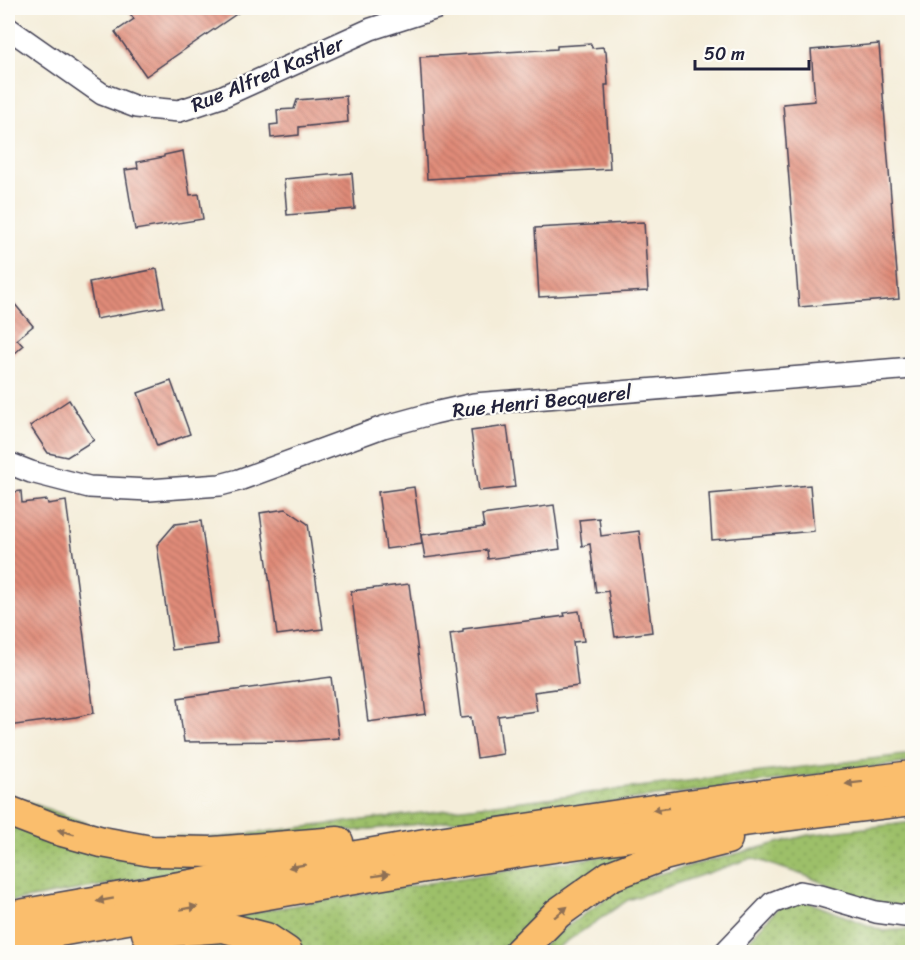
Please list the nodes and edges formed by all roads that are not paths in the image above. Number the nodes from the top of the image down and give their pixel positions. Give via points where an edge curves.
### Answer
1 (437, 8) edge
2 (8, 28) edge
3 (912, 368) edge
4 (8, 462) edge
5 (912, 776) edge
6 (912, 800) edge
7 (912, 808) edge
8 (8, 812) edge
9 (562, 824) junction
10 (912, 915) edge
11 (8, 917) edge
12 (8, 940) edge
13 (8, 947) edge
14 (287, 952) edge
15 (519, 952) edge
16 (725, 952) edge

1 - 2 street, Rue Alfred Kastler via 371,29 221,97 178,111 136,106 102,94
3 - 4 street, Rue Henri Becquerel via 474,404 383,427 220,485 149,490 89,487
5 -> 9 highway
12 -> 6 highway via 486,857
15 -> 7 highway via 558,913 610,876 664,855 744,834
9 -> 8 highway via 213,852 151,851 65,832
9 -> 11 highway via 424,844
10 - 16 street via 876,912 800,892 772,903
13 - 14 highway via 30,948 223,927 266,938

